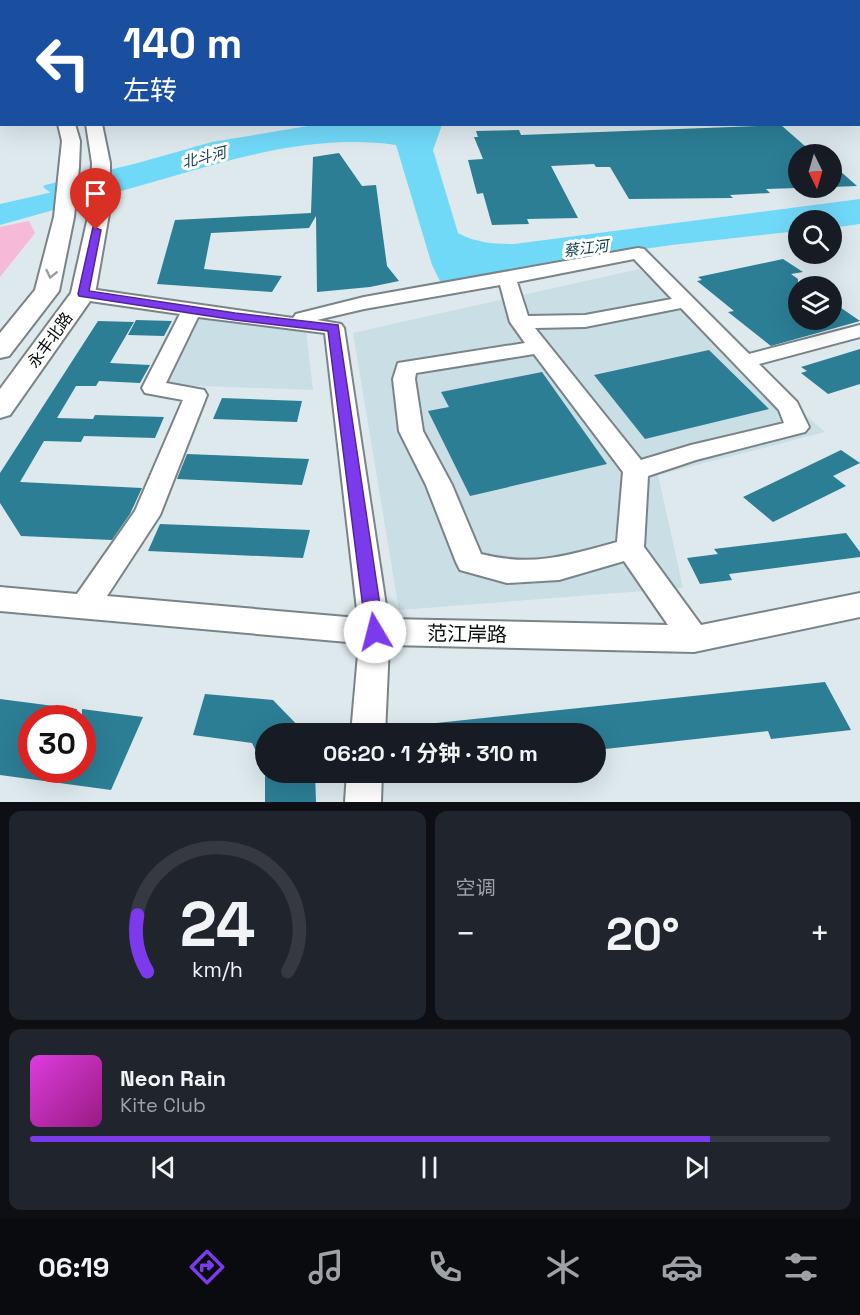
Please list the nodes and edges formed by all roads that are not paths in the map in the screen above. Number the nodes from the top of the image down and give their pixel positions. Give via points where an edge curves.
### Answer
1 (67, 126) edge
2 (94, 126) edge
3 (507, 278) junction
4 (83, 294) junction
5 (684, 302) junction
6 (190, 311) junction
7 (520, 322) junction
8 (279, 323) junction
9 (860, 331) edge
10 (536, 346) junction
11 (0, 350) edge
12 (744, 362) junction
13 (0, 409) edge
14 (636, 471) junction
15 (630, 549) junction
16 (0, 599) edge
17 (860, 605) edge
18 (84, 607) junction
19 (375, 632) junction
20 (694, 639) junction
21 (369, 723) edge
22 (364, 783) edge
23 (363, 802) edge

1 -> 11 main road, 永丰北路 via 71,141 70,167 64,217 47,291
2 - 4 main road, 永丰北路 via 101,163 100,208
3 - 5 street via 638,253
3 - 7 street
3 - 8 street via 364,303
4 - 6 street
4 - 13 main road, 永丰北路
5 - 7 street via 585,321
5 - 12 street
6 - 8 street
6 - 18 street via 153,388 196,395 147,515
7 - 10 street
8 - 19 street via 334,328
9 - 12 street
10 - 14 street
10 - 15 street via 406,368 411,431 439,485 470,561 507,572 559,569
12 - 14 street via 789,407 797,427
14 - 15 street
15 - 20 street
16 - 18 street, 范江岸路
17 - 20 street, 范江岸路
18 - 19 street, 范江岸路
19 - 20 street, 范江岸路
19 - 21 street
22 - 23 street

